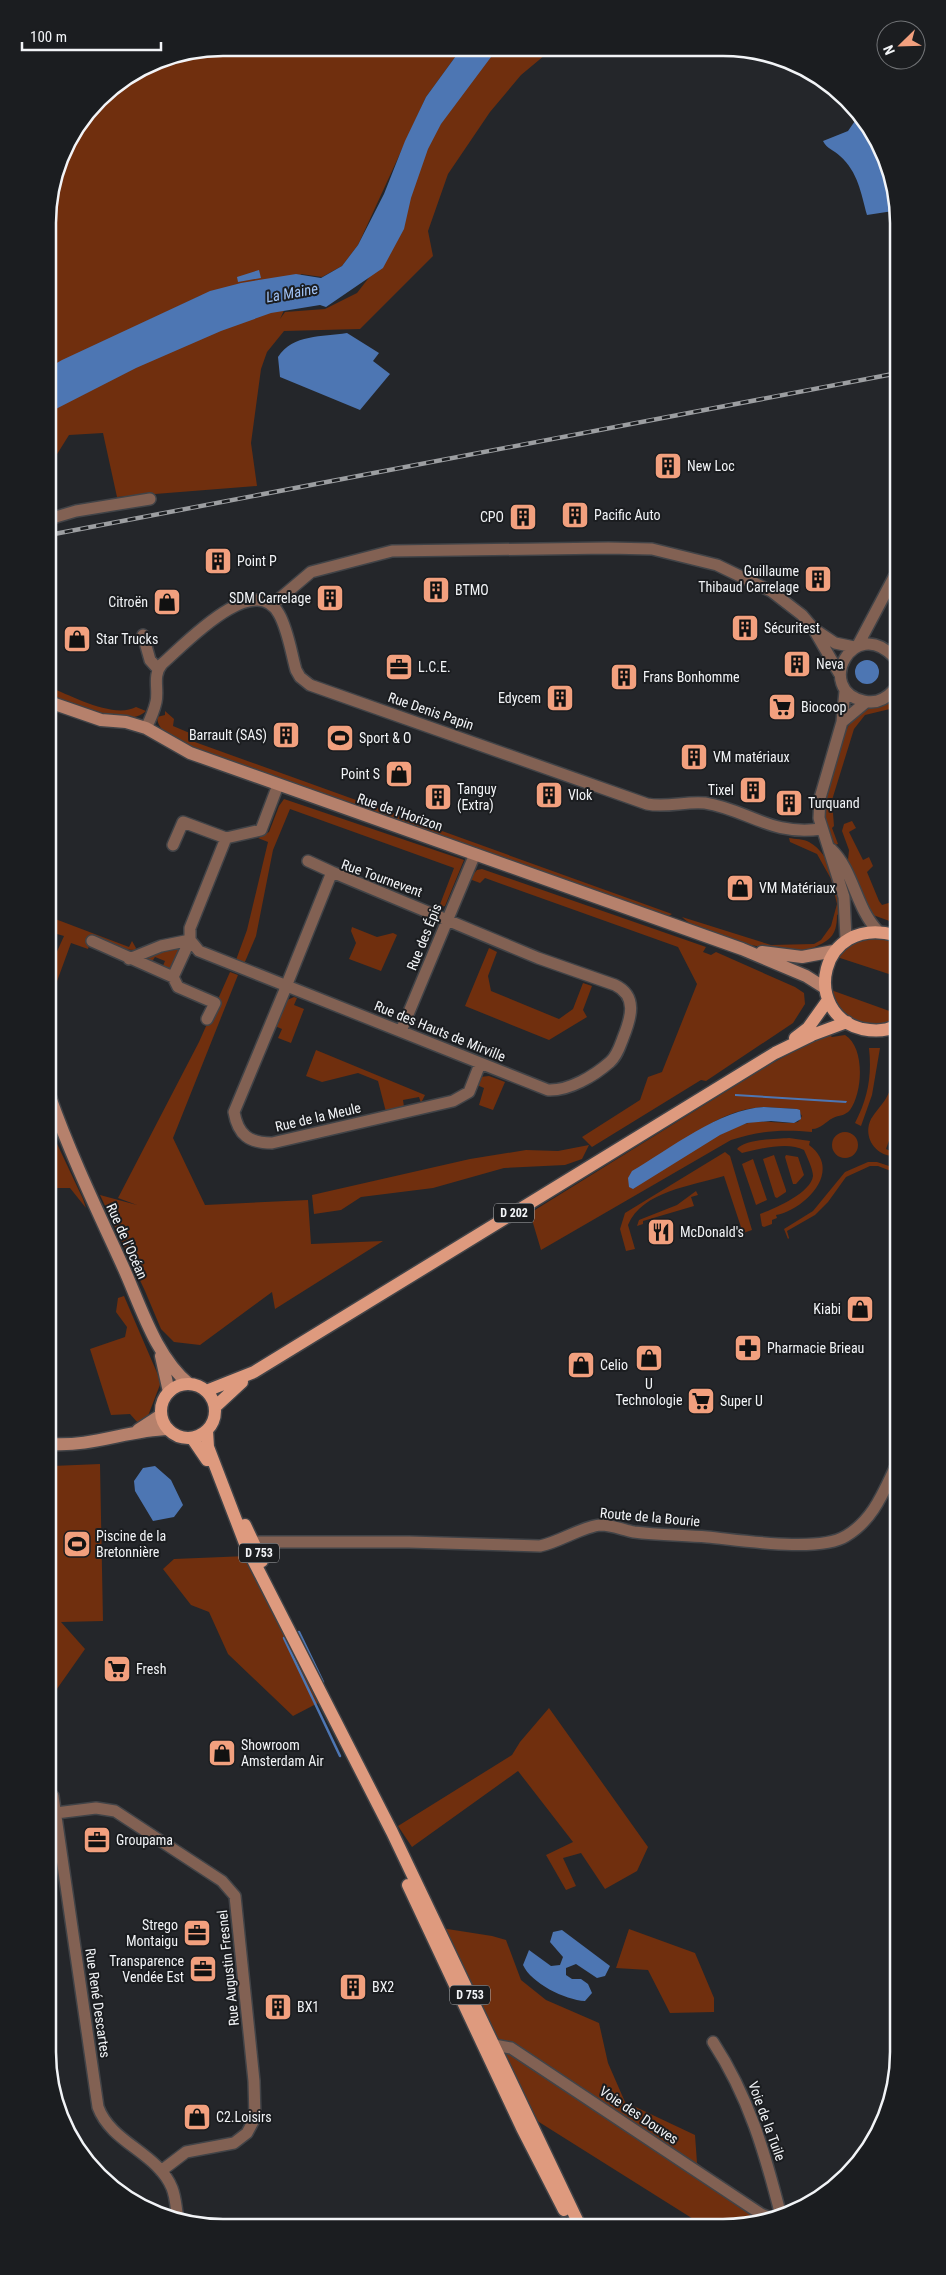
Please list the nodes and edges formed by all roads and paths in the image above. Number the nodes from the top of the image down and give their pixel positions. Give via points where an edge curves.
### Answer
1 (150, 499) dead end
2 (57, 517) edge
3 (890, 584) edge
4 (272, 605) junction
5 (872, 616) junction
6 (813, 628) junction
7 (143, 635) dead end
8 (856, 646) junction
9 (888, 649) edge
10 (158, 669) junction
11 (840, 673) junction
12 (845, 691) junction
13 (890, 694) edge
14 (866, 702) junction
15 (57, 705) edge
16 (842, 722) junction
17 (146, 728) junction
18 (278, 785) junction
19 (821, 829) junction
20 (226, 838) junction
21 (174, 845) dead end
22 (830, 849) junction
23 (474, 854) junction
24 (308, 861) dead end
25 (332, 872) junction
26 (448, 919) junction
27 (878, 931) junction
28 (890, 934) edge
29 (846, 939) junction
30 (190, 940) junction
31 (92, 941) dead end
32 (742, 949) junction
33 (834, 951) junction
34 (129, 958) junction
35 (173, 977) junction
36 (287, 985) junction
37 (826, 994) junction
38 (207, 1020) dead end
39 (847, 1022) junction
40 (890, 1028) edge
41 (401, 1032) junction
42 (775, 1053) junction
43 (480, 1064) junction
44 (57, 1115) edge
45 (57, 1129) edge
46 (70, 1153) junction
47 (157, 1341) junction
48 (254, 1372) junction
49 (189, 1384) junction
50 (206, 1391) junction
51 (169, 1392) junction
52 (214, 1407) junction
53 (161, 1415) junction
54 (168, 1429) junction
55 (207, 1430) junction
56 (136, 1432) junction
57 (192, 1438) junction
58 (56, 1444) edge
59 (220, 1480) junction
60 (889, 1481) edge
61 (250, 1545) junction
62 (56, 1813) joint
63 (713, 2042) dead end
64 (489, 2046) junction
65 (161, 2171) junction
66 (779, 2209) edge
67 (177, 2212) edge
68 (762, 2214) edge
69 (570, 2219) edge
70 (576, 2219) edge

1 - 2 street
3 - 5 street
4 - 6 street via 311,572 392,551 608,548 670,552 717,565 752,580 788,603
4 - 10 street via 256,601 231,606
4 - 19 street, Rue Denis Papin via 279,613 296,670 310,685 647,804 666,807 706,804 787,830
5 - 8 street
5 - 9 street
6 - 8 street via 835,643
6 - 11 street
7 - 10 street via 150,660
8 - 9 street via 867,643
8 - 11 street via 842,661
10 - 17 street via 156,701
11 - 12 street
12 - 14 street via 854,699
12 - 16 street
13 - 14 street via 876,702
14 - 16 street
15 - 17 main road, Rue de l'Horizon via 101,720
16 - 19 street via 820,798
17 - 18 main road, Rue de l'Horizon via 190,753
18 - 20 street via 261,830
18 - 23 main road, Rue de l'Horizon
19 - 22 street
20 - 21 street via 183,822
20 - 30 street via 190,928
22 - 27 street via 841,859 863,912
22 - 29 street via 844,898
23 - 26 street, Rue des Épis
23 - 32 main road, Rue de l'Horizon
24 - 25 street
25 - 26 street, Rue Tournevent
25 - 36 street, Rue Tournevent
26 - 41 street, Rue des Épis
26 - 43 street, Rue des Hauts de Mirville via 538,958 615,984 623,989 631,1005 631,1019 611,1061 566,1088 548,1090
27 - 28 main road
27 - 29 main road via 862,932
29 - 33 main road
30 - 34 street
30 - 35 street
30 - 36 street, Rue des Hauts de Mirville via 199,951
31 - 34 street
32 - 33 main road via 792,957
32 - 37 main road via 806,976
33 - 37 main road via 826,968
34 - 35 street
35 - 38 street via 178,987 215,1003
36 - 41 street, Rue des Hauts de Mirville
36 - 43 street, Rue de la Meule via 234,1112 242,1135 251,1140 272,1143 453,1102 469,1092
37 - 39 main road via 835,1011
37 - 42 main road, D 202 via 808,1028
39 - 40 main road via 869,1030
39 - 42 main road, D 202
41 - 43 street, Rue des Hauts de Mirville
42 - 48 main road, D 202
44 - 46 main road, Rue de l'Océan
45 - 46 main road, Rue de l'Océan
46 - 47 main road, Rue de l'Océan
47 - 49 main road, Rue de l'Océan via 176,1373
47 - 51 main road, Rue de l'Océan
48 - 50 main road, D 202
48 - 52 main road, D 202
49 - 50 main road
49 - 51 main road
50 - 52 main road
51 - 53 main road via 161,1406
52 - 55 main road via 212,1423
53 - 54 main road
53 - 56 main road
54 - 56 main road
54 - 57 main road via 183,1438
55 - 57 main road
55 - 59 main road, D 753 via 208,1448
56 - 58 main road via 88,1443
57 - 59 main road, D 753
59 - 61 main road, D 753
60 - 61 street, Route de la Bourie via 867,1520 846,1537 823,1543 635,1532 608,1525 592,1527 540,1546 361,1541
61 - 64 main road, D 753 via 392,1832
62 - 65 street, Rue René Descartes via 98,2107 109,2127
62 - 65 street, Rue Augustin Fresnel via 96,1808 115,1811 222,1881 235,1896 256,2118 247,2133 234,2143 186,2152
63 - 66 street, Voie de la Tuile via 744,2094
64 - 68 street, Voie des Douves via 511,2048
64 - 69 main road, D 753 via 522,2128
64 - 70 main road, D 753
65 - 67 street via 172,2187

